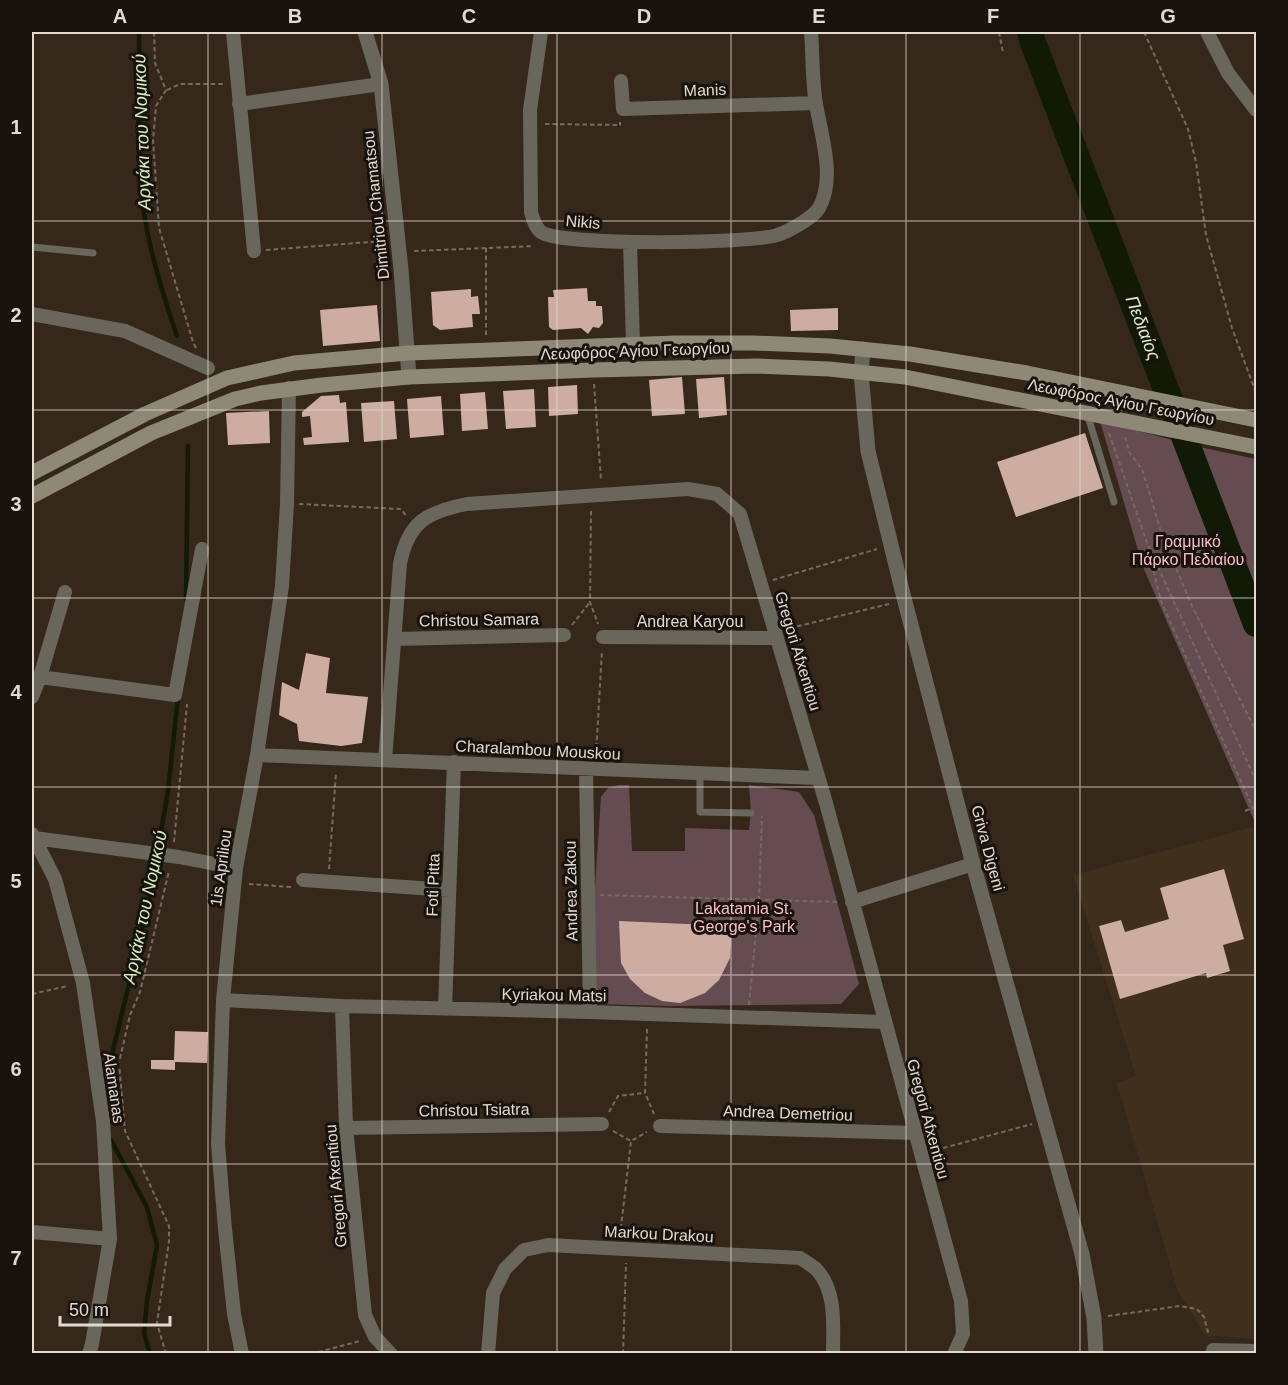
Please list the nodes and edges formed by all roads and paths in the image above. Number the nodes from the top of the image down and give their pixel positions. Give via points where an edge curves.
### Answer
1 (154, 32) edge
2 (233, 32) edge
3 (365, 32) edge
4 (541, 32) edge
5 (811, 32) edge
6 (999, 32) edge
7 (1144, 32) edge
8 (1207, 32) edge
9 (1003, 53) dead end
10 (621, 81) dead end
11 (381, 84) junction
12 (237, 85) junction
13 (166, 90) junction
14 (239, 104) junction
15 (816, 104) junction
16 (623, 109) junction
17 (1257, 110) edge
18 (530, 124) junction
19 (542, 232) junction
20 (630, 243) junction
21 (398, 246) junction
22 (32, 247) edge
23 (486, 248) junction
24 (254, 251) joint
25 (93, 253) dead end
26 (32, 314) edge
27 (633, 344) junction
28 (863, 349) junction
29 (486, 350) junction
30 (408, 353) junction
31 (208, 368) joint
32 (861, 373) junction
33 (409, 377) junction
34 (594, 379) dead end
35 (289, 388) junction
36 (1257, 393) edge
37 (1087, 412) junction
38 (1253, 419) edge
39 (1121, 426) junction
40 (1108, 432) dead end
41 (1257, 447) edge
42 (32, 473) edge
43 (32, 496) edge
44 (596, 496) junction
45 (1114, 502) dead end
46 (287, 504) junction
47 (414, 526) junction
48 (1147, 543) junction
49 (891, 544) junction
50 (202, 549) dead end
51 (761, 584) junction
52 (65, 592) dead end
53 (905, 601) junction
54 (591, 602) junction
55 (564, 635) joint
56 (776, 635) junction
57 (603, 637) junction
58 (395, 639) junction
59 (40, 677) junction
60 (32, 697) edge
61 (187, 704) dead end
62 (1257, 731) edge
63 (257, 755) junction
64 (337, 758) junction
65 (385, 760) junction
66 (454, 762) junction
67 (591, 770) junction
68 (700, 773) junction
69 (818, 777) junction
70 (1257, 781) edge
71 (1254, 807) junction
72 (1245, 811) dead end
73 (751, 813) joint
74 (1257, 815) edge
75 (33, 836) edge
76 (176, 856) junction
77 (973, 864) junction
78 (236, 867) junction
79 (303, 880) joint
80 (329, 881) junction
81 (234, 883) junction
82 (449, 890) junction
83 (588, 894) junction
84 (759, 899) junction
85 (852, 902) junction
86 (82, 983) junction
87 (32, 994) edge
88 (223, 1000) junction
89 (342, 1006) junction
90 (445, 1010) junction
91 (590, 1012) junction
92 (647, 1014) junction
93 (748, 1017) junction
94 (884, 1022) junction
95 (645, 1093) junction
96 (1046, 1120) junction
97 (602, 1124) junction
98 (660, 1126) junction
99 (346, 1128) junction
100 (915, 1133) junction
101 (631, 1141) junction
102 (921, 1154) junction
103 (32, 1232) edge
104 (110, 1239) junction
105 (622, 1248) junction
106 (1094, 1318) junction
107 (375, 1337) junction
108 (1257, 1351) edge
109 (1213, 1352) edge
110 (89, 1353) edge
111 (166, 1353) edge
112 (242, 1353) edge
113 (311, 1353) edge
114 (391, 1353) edge
115 (488, 1353) edge
116 (623, 1353) edge
117 (833, 1353) edge
118 (954, 1353) edge
119 (1096, 1353) edge

1 - 13 path via 155,63
2 - 12 street
3 - 11 street, Dimitriou Chamatsou
4 - 18 street, Nikis
5 - 15 street
6 - 9 path
7 - 36 path via 1188,129 1206,235 1232,328
8 - 17 street via 1228,73
10 - 16 street
11 - 14 street
11 - 21 street, Dimitriou Chamatsou
12 - 13 path via 180,84
12 - 14 street
13 - 31 path via 156,106 153,140 159,228 193,342
14 - 24 street
15 - 16 street, Manis
15 - 20 street, Nikis via 827,159 825,188 819,208 804,220 777,235 754,239
16 - 18 path via 620,125
18 - 19 street, Nikis via 531,212
19 - 20 street, Nikis
19 - 23 path via 535,246
20 - 27 street
21 - 23 path
21 - 24 path
21 - 30 street, Dimitriou Chamatsou
22 - 25 lane
23 - 29 path
26 - 31 street via 125,332
27 - 28 main road, Λεωφόρος Αγίου Γεωργίου via 754,343
27 - 29 main road, Λεωφόρος Αγίου Γεωργίου
28 - 32 street, Griva Digeni
28 - 38 main road, Λεωφόρος Αγίου Γεωργίου via 1027,373
29 - 30 main road, Λεωφόρος Αγίου Γεωργίου
30 - 33 street, Dimitriou Chamatsou
30 - 42 main road, Λεωφόρος Αγίου Γεωργίου via 294,363 227,378 145,414
32 - 33 main road, Λεωφόρος Αγίου Γεωργίου via 766,366
32 - 37 main road, Λεωφόρος Αγίου Γεωργίου via 905,377
32 - 49 street, Griva Digeni via 868,451
33 - 35 main road, Λεωφόρος Αγίου Γεωργίου
34 - 44 path
35 - 43 main road, Λεωφόρος Αγίου Γεωργίου via 235,399 152,434
35 - 46 street, 1is Apriliou
37 - 39 main road, Λεωφόρος Αγίου Γεωργίου
37 - 45 lane
39 - 41 main road, Λεωφόρος Αγίου Γεωργίου
39 - 62 path via 1129,452 1142,469 1162,535 1192,606
40 - 48 path
44 - 47 street, Gregori Afxentiou via 467,504 445,508
44 - 51 street, Gregori Afxentiou via 688,489 717,494 740,514
44 - 54 path
46 - 47 path via 401,509
46 - 63 street, 1is Apriliou via 282,586
47 - 58 street via 404,546
48 - 70 path
48 - 71 path via 1161,601
49 - 51 path
49 - 53 street, Griva Digeni
50 - 59 street via 175,695
51 - 56 street, Gregori Afxentiou
52 - 59 street
53 - 56 path
53 - 77 street, Griva Digeni
54 - 55 path
54 - 57 path
55 - 58 street, Christou Samara
56 - 57 street, Andrea Karyou
56 - 69 street, Gregori Afxentiou
57 - 67 path
58 - 65 street
59 - 60 street
61 - 76 path
63 - 64 street, Charalambou Mouskou
63 - 78 street, 1is Apriliou
64 - 65 street, Charalambou Mouskou
64 - 80 path
65 - 66 street, Charalambou Mouskou
66 - 67 street, Charalambou Mouskou
66 - 82 street, Foti Pitta
67 - 68 street, Charalambou Mouskou
67 - 83 street, Andrea Zakou
68 - 69 street, Charalambou Mouskou
68 - 73 lane via 700,812
69 - 85 street, Gregori Afxentiou
71 - 72 path
71 - 74 path
73 - 84 path via 763,813
75 - 76 street
75 - 86 street, Alamanas via 55,879
76 - 78 street
76 - 111 path via 119,1063 125,1131 169,1226 157,1323
77 - 85 street
77 - 96 street, Griva Digeni
78 - 81 street, 1is Apriliou
79 - 80 street
79 - 81 path via 290,887
80 - 82 street
81 - 88 street, 1is Apriliou
82 - 90 street, Foti Pitta
83 - 84 path
83 - 91 street, Andrea Zakou
84 - 85 path
84 - 93 path
85 - 94 street, Gregori Afxentiou
86 - 87 path
86 - 104 street, Alamanas via 103,1121
88 - 89 street, Kyriakou Matsi
88 - 112 street, 1is Apriliou via 218,1144 225,1238
89 - 90 street, Kyriakou Matsi
89 - 99 street, Gregori Afxentiou
90 - 91 street, Kyriakou Matsi
91 - 92 street, Kyriakou Matsi
92 - 93 street, Kyriakou Matsi
92 - 95 path
93 - 94 street, Kyriakou Matsi
94 - 100 street, Gregori Afxentiou
95 - 97 path via 618,1096
95 - 98 path
96 - 102 path
96 - 106 street, Griva Digeni via 1082,1254
97 - 99 street, Christou Tsiatra
97 - 101 path
98 - 100 street, Andrea Demetriou
98 - 101 path
99 - 107 street, Gregori Afxentiou via 365,1315
100 - 102 street, Gregori Afxentiou
101 - 105 path
102 - 118 street, Gregori Afxentiou via 961,1301 963,1334
103 - 104 street
104 - 110 street, Alamanas
105 - 115 street, Markou Drakou via 548,1245 524,1250 505,1269 493,1293
105 - 116 path
105 - 117 street, Markou Drakou via 800,1258 816,1270 828,1288
106 - 109 path via 1180,1306 1197,1309 1204,1317
106 - 119 street, Griva Digeni
107 - 113 path
107 - 114 street, Gregori Afxentiou
108 - 109 street

